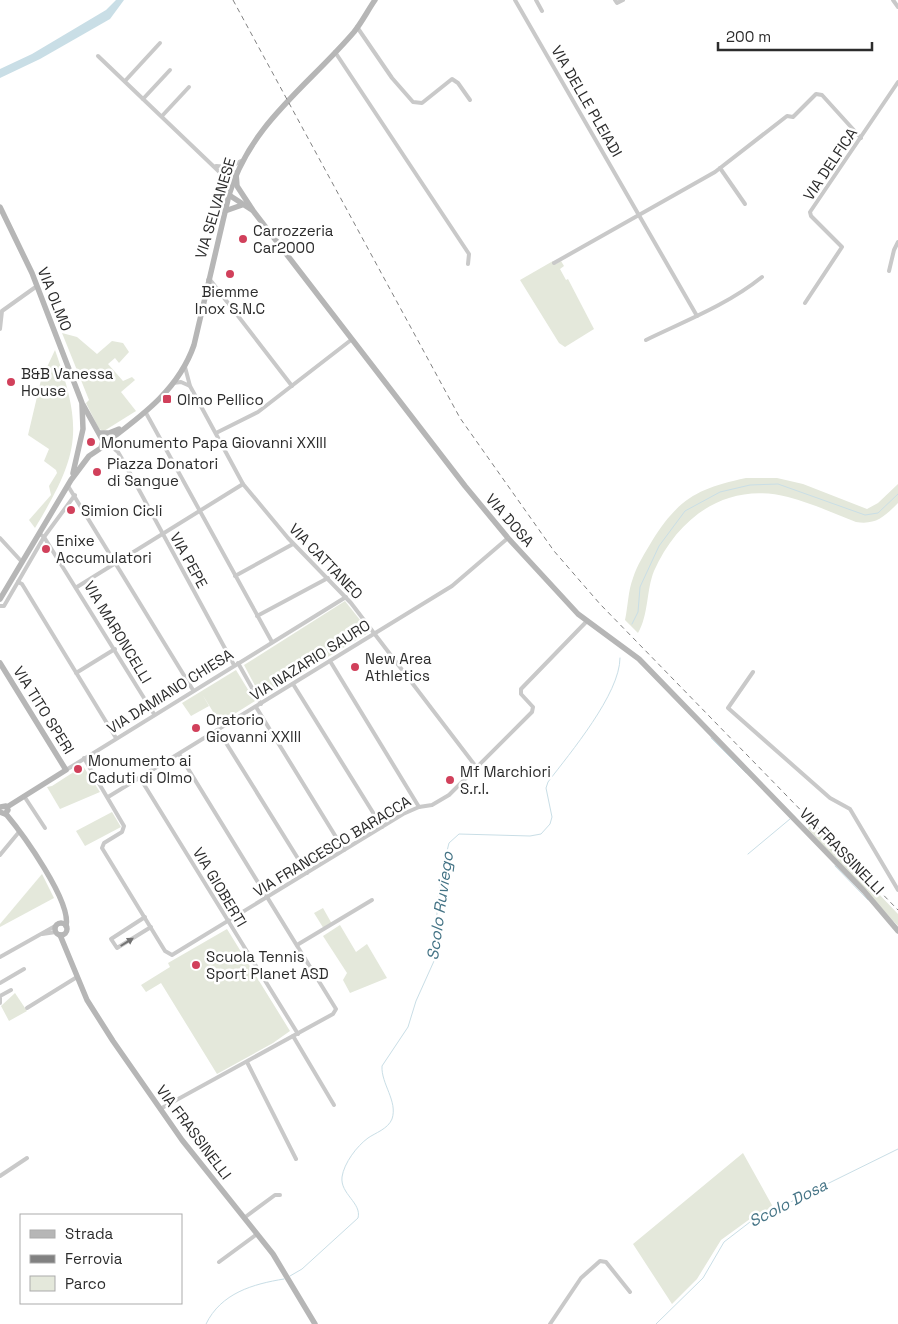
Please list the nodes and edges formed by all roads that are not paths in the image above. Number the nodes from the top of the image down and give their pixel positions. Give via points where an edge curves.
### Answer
1 (375, 0) edge
2 (515, 0) edge
3 (536, 0) edge
4 (615, 0) edge
5 (623, 0) edge
6 (893, 0) edge
7 (898, 7) edge
8 (542, 11) dead end
9 (357, 27) junction
10 (160, 43) dead end
11 (335, 52) junction
12 (98, 56) dead end
13 (170, 70) dead end
14 (125, 82) junction
15 (898, 82) edge
16 (188, 87) dead end
17 (143, 99) junction
18 (470, 100) dead end
19 (162, 116) junction
20 (861, 138) junction
21 (242, 161) junction
22 (214, 165) junction
23 (720, 168) junction
24 (236, 173) junction
25 (232, 184) junction
26 (229, 195) junction
27 (246, 198) junction
28 (745, 204) dead end
29 (242, 205) junction
30 (1, 210) edge
31 (225, 211) junction
32 (253, 211) junction
33 (640, 214) junction
34 (898, 242) edge
35 (554, 263) dead end
36 (468, 264) dead end
37 (889, 271) dead end
38 (762, 278) dead end
39 (208, 280) junction
40 (37, 286) junction
41 (805, 303) dead end
42 (1, 311) edge
43 (698, 316) junction
44 (0, 329) edge
45 (351, 340) junction
46 (646, 340) dead end
47 (184, 367) junction
48 (180, 373) junction
49 (173, 384) junction
50 (190, 386) junction
51 (292, 386) junction
52 (82, 403) junction
53 (146, 413) junction
54 (136, 420) junction
55 (98, 432) junction
56 (83, 433) junction
57 (216, 433) junction
58 (105, 443) junction
59 (81, 447) junction
60 (92, 453) junction
61 (71, 480) junction
62 (243, 484) junction
63 (68, 486) junction
64 (74, 495) junction
65 (200, 511) junction
66 (162, 534) junction
67 (42, 535) junction
68 (0, 538) edge
69 (508, 538) junction
70 (293, 544) junction
71 (22, 562) junction
72 (116, 563) junction
73 (235, 576) junction
74 (328, 578) junction
75 (18, 582) junction
76 (77, 587) junction
77 (346, 597) junction
78 (0, 599) edge
79 (0, 606) edge
80 (257, 616) junction
81 (587, 621) junction
82 (376, 633) junction
83 (272, 642) junction
84 (116, 649) junction
85 (330, 661) junction
86 (0, 663) edge
87 (236, 664) junction
88 (753, 672) dead end
89 (76, 673) junction
90 (293, 684) junction
91 (193, 690) junction
92 (261, 704) junction
93 (256, 707) junction
94 (154, 714) junction
95 (218, 730) junction
96 (116, 738) junction
97 (179, 754) junction
98 (84, 758) junction
99 (477, 768) junction
100 (66, 770) junction
101 (140, 778) junction
102 (24, 796) junction
103 (108, 798) junction
104 (419, 807) junction
105 (786, 811) joint
106 (4, 812) edge
107 (45, 828) dead end
108 (382, 828) junction
109 (19, 832) junction
110 (344, 850) junction
111 (0, 855) edge
112 (307, 873) junction
113 (898, 890) edge
114 (268, 897) junction
115 (372, 900) dead end
116 (145, 917) junction
117 (228, 922) junction
118 (151, 927) junction
119 (61, 929) junction
120 (898, 931) edge
121 (38, 935) junction
122 (297, 945) junction
123 (0, 957) edge
124 (24, 969) dead end
125 (77, 977) junction
126 (0, 983) edge
127 (11, 990) dead end
128 (0, 997) edge
129 (0, 1004) edge
130 (27, 1008) dead end
131 (295, 1035) junction
132 (247, 1062) junction
133 (334, 1106) dead end
134 (159, 1110) junction
135 (27, 1158) dead end
136 (296, 1159) dead end
137 (0, 1176) edge
138 (280, 1195) dead end
139 (244, 1218) junction
140 (257, 1234) junction
141 (219, 1262) dead end
142 (630, 1292) dead end
143 (315, 1324) edge
144 (550, 1324) edge

1 - 9 street, VIA SELVANESE
2 - 33 street, VIA DELLE PLEIADI
3 - 8 street
4 - 5 street via 617,3
6 - 7 street
9 - 11 street, VIA SELVANESE
9 - 18 street via 413,102 422,103 452,79
10 - 14 street
11 - 21 street, VIA SELVANESE via 274,115
11 - 36 street via 469,254
12 - 14 street
13 - 17 street
14 - 17 street
15 - 20 street, VIA DELFICA
16 - 19 street
17 - 19 street
19 - 22 street
20 - 23 street via 822,95 816,94 793,116 787,116
20 - 41 street, VIA DELFICA via 810,212 842,247
21 - 22 street via 230,167
21 - 24 street, VIA SELVANESE
22 - 25 street
23 - 28 street
23 - 33 street
24 - 25 street, VIA SELVANESE
24 - 27 street, VIA DOSA via 236,183
25 - 26 street, VIA SELVANESE
26 - 27 street via 239,194
26 - 29 street
26 - 31 street, VIA SELVANESE
27 - 32 street, VIA DOSA
29 - 31 street
29 - 32 street
30 - 40 street, VIA OLMO
31 - 39 street, VIA SELVANESE
32 - 45 street, VIA DOSA
33 - 35 street
33 - 43 street, VIA DELLE PLEIADI
34 - 37 street
38 - 43 street
39 - 47 street, VIA SELVANESE via 194,345
39 - 51 street
40 - 42 street
40 - 52 street, VIA OLMO
42 - 44 street
43 - 46 street
45 - 51 street
45 - 69 street, VIA DOSA
47 - 48 street, VIA SELVANESE
47 - 50 street, VIA CATTANEO
48 - 49 street, VIA SELVANESE
48 - 50 street, VIA CATTANEO
49 - 50 street via 181,382
49 - 53 street, VIA SELVANESE
50 - 57 street, VIA CATTANEO
51 - 57 street via 258,412
52 - 55 street, VIA OLMO
52 - 56 street, VIA OLMO
53 - 54 street, VIA SELVANESE
53 - 65 street
54 - 55 street, VIA SELVANESE via 109,434
54 - 58 street, VIA SELVANESE
55 - 56 street via 89,430
55 - 58 street, VIA OLMO
56 - 59 street, VIA OLMO via 79,439
57 - 62 street, VIA CATTANEO
58 - 60 street, VIA OLMO
58 - 66 street, VIA PEPE via 118,452
59 - 60 street
59 - 61 street, VIA OLMO
60 - 61 street, VIA OLMO
61 - 63 street, VIA OLMO
62 - 65 street
62 - 70 street, VIA CATTANEO
63 - 64 street
63 - 67 street, VIA OLMO
64 - 67 street, VIA OLMO
64 - 72 street
65 - 66 street
65 - 73 street
66 - 72 street
66 - 87 street, VIA PEPE
67 - 71 street, VIA OLMO
67 - 75 street, VIA OLMO
67 - 76 street, VIA MARONCELLI
68 - 71 street
69 - 81 street, VIA DOSA
69 - 82 street, VIA NAZARIO SAURO via 452,586
70 - 73 street
70 - 74 street, VIA CATTANEO
71 - 78 street, VIA OLMO
72 - 76 street
72 - 91 street
73 - 80 street
74 - 77 street, VIA CATTANEO
74 - 80 street
75 - 79 street, VIA OLMO via 4,606
75 - 89 street
76 - 84 street, VIA MARONCELLI
77 - 82 street, VIA CATTANEO
77 - 83 street, VIA DAMIANO CHIESA
80 - 83 street
81 - 99 street, VIA FRANCESCO BARACCA via 522,687 520,692 533,707 532,712
81 - 105 street, VIA DOSA via 639,659
82 - 85 street, VIA NAZARIO SAURO
82 - 99 street, VIA CATTANEO
83 - 87 street, VIA DAMIANO CHIESA
84 - 89 street
84 - 94 street, VIA MARONCELLI
85 - 90 street, VIA NAZARIO SAURO
85 - 104 street
86 - 100 street, VIA TITO SPERI
87 - 91 street, VIA DAMIANO CHIESA
87 - 92 street, VIA PEPE
88 - 113 street via 728,708 834,801 850,810
89 - 96 street
90 - 92 street, VIA NAZARIO SAURO
90 - 108 street
91 - 94 street, VIA DAMIANO CHIESA
92 - 93 street, VIA NAZARIO SAURO
93 - 95 street, VIA NAZARIO SAURO
93 - 110 street
94 - 96 street, VIA DAMIANO CHIESA
95 - 97 street, VIA NAZARIO SAURO
95 - 112 street
96 - 98 street, VIA DAMIANO CHIESA
97 - 101 street, VIA NAZARIO SAURO
97 - 114 street
98 - 100 street, VIA DAMIANO CHIESA
98 - 103 street
99 - 104 street, VIA FRANCESCO BARACCA via 449,796 432,805
100 - 102 street, VIA DAMIANO CHIESA
101 - 103 street, VIA NAZARIO SAURO
101 - 117 street, VIA GIOBERTI
102 - 106 street, VIA DAMIANO CHIESA
102 - 107 street
103 - 116 street via 124,828 102,848
104 - 108 street, VIA FRANCESCO BARACCA
105 - 120 street, VIA FRASSINELLI
106 - 109 street, VIA FRASSINELLI
108 - 110 street, VIA FRANCESCO BARACCA
109 - 111 street
109 - 119 street, VIA FRASSINELLI via 35,852 64,910 67,918
110 - 112 street, VIA FRANCESCO BARACCA
112 - 114 street, VIA FRANCESCO BARACCA
114 - 117 street, VIA FRANCESCO BARACCA
114 - 122 street
115 - 122 street
116 - 118 street
116 -> 118 street via 111,939 117,948
117 - 118 street via 171,956
117 - 131 street, VIA GIOBERTI
119 - 121 street
119 - 121 street
119 - 125 street, VIA FRASSINELLI
121 - 123 street
122 - 131 street via 336,1007 332,1014
124 - 126 street
125 - 130 street
125 - 134 street, VIA FRASSINELLI via 87,1000
127 - 128 street
128 - 129 street
131 - 132 street
131 - 133 street, VIA GIOBERTI
132 - 134 street
132 - 136 street
134 - 139 street, VIA FRASSINELLI
135 - 137 street
138 - 139 street via 275,1195
139 - 140 street, VIA FRASSINELLI
140 - 141 street
140 - 143 street, VIA FRASSINELLI via 286,1273
142 - 144 street via 606,1262 600,1261 581,1278

